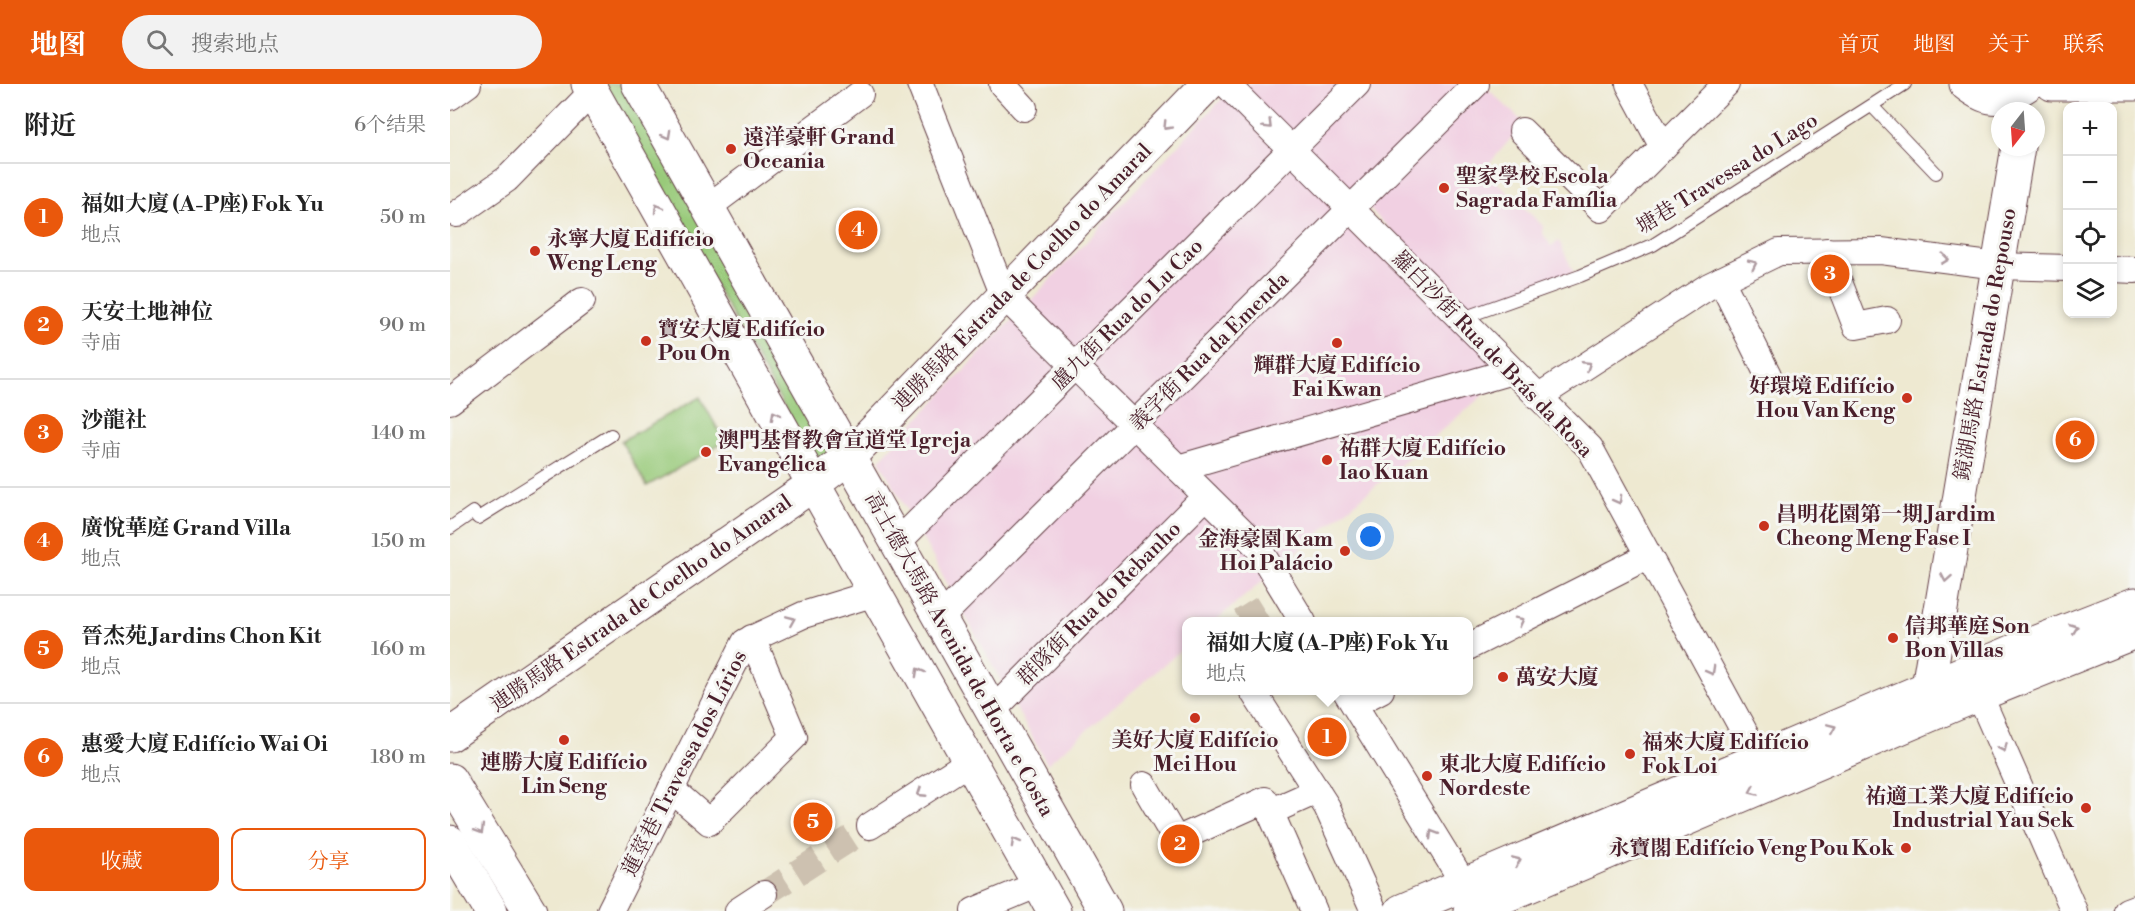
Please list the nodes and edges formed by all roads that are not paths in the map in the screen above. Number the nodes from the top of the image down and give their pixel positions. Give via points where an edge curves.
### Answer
1 (468, 84) edge
2 (638, 84) edge
3 (920, 84) edge
4 (1002, 84) edge
5 (1208, 84) edge
6 (1226, 84) edge
7 (1357, 84) edge
8 (1476, 84) edge
9 (1629, 84) edge
10 (1726, 84) edge
11 (1905, 84) edge
12 (1966, 84) edge
13 (2028, 84) edge
14 (2052, 84) edge
15 (2135, 84) edge
16 (590, 88) edge
17 (860, 94) dead end
18 (450, 97) edge
19 (2025, 102) edge
20 (1872, 106) junction
21 (1024, 108) dead end
22 (1522, 130) dead end
23 (1663, 147) junction
24 (1292, 149) junction
25 (2016, 156) edge
26 (1936, 172) dead end
27 (708, 207) junction
28 (1351, 209) junction
29 (457, 214) dead end
30 (1827, 250) junction
31 (1998, 266) junction
32 (2063, 268) edge
33 (2117, 269) edge
34 (2135, 270) edge
35 (1721, 280) junction
36 (1004, 296) junction
37 (582, 301) dead end
38 (1460, 319) junction
39 (1887, 320) dead end
40 (1075, 366) junction
41 (1512, 371) junction
42 (1768, 375) dead end
43 (1538, 397) junction
44 (450, 400) edge
45 (1135, 425) junction
46 (611, 435) dead end
47 (849, 457) junction
48 (1178, 468) junction
49 (814, 484) junction
50 (1206, 496) junction
51 (450, 528) edge
52 (897, 543) junction
53 (1648, 556) junction
54 (875, 593) junction
55 (2135, 604) edge
56 (1301, 617) edge
57 (940, 618) junction
58 (2135, 632) edge
59 (752, 638) junction
60 (1473, 644) edge
61 (1928, 688) junction
62 (1979, 694) junction
63 (1255, 695) edge
64 (1349, 697) edge
65 (992, 711) junction
66 (1922, 719) junction
67 (450, 735) edge
68 (1759, 759) junction
69 (970, 761) junction
70 (450, 780) edge
71 (1144, 785) dead end
72 (671, 789) junction
73 (1317, 791) junction
74 (1270, 812) junction
75 (870, 826) tunnel mouth
76 (450, 842) edge
77 (1067, 844) junction
78 (764, 894) tunnel mouth
79 (1047, 897) edge
80 (1472, 904) edge
81 (2135, 908) edge
82 (491, 911) edge
83 (530, 911) edge
84 (610, 911) edge
85 (738, 911) edge
86 (974, 911) edge
87 (1105, 911) edge
88 (1314, 911) edge
89 (1374, 911) edge
90 (1401, 911) edge
91 (2074, 911) edge
92 (2127, 911) edge

1 - 18 street
2 -> 27 main road, 高士德大馬路 Avenida de Horta e Costa
3 - 36 street
4 - 21 street
5 -> 36 main road, 連勝馬路 Estrada de Coelho do Amaral
6 -> 24 street, 羅白沙街 Rua de Brás da Rosa
7 - 24 street, 盧九街 Rua do Lu Cao
8 - 28 street, 義字街 Rua da Emenda
9 - 23 street
10 - 23 street
11 - 20 lane, 塘巷 Travessa do Lago
12 - 13 main road via 1978,94 2002,98
13 - 19 main road
14 - 15 main road
16 - 29 street via 507,179
49 -> 16 main road, 高士德大馬路 Avenida de Horta e Costa via 739,363
17 - 27 street
20 - 26 lane
20 - 38 lane, 塘巷 Travessa do Lago via 1653,245
22 - 23 street via 1601,209
24 - 28 street, 羅白沙街 Rua de Brás da Rosa
24 - 40 street, 盧九街 Rua do Lu Cao
25 - 31 main road, 鏡湖馬路 Estrada do Repouso
27 - 47 main road, 高士德大馬路 Avenida de Horta e Costa
28 - 38 street, 羅白沙街 Rua de Brás da Rosa
28 - 45 street, 義字街 Rua da Emenda
30 -> 31 street via 1881,250
35 -> 30 street via 1779,252
30 - 39 street via 1856,326
31 - 32 street
31 -> 61 main road, 鏡湖馬路 Estrada do Repouso
33 - 34 street
35 - 42 street
43 -> 35 street
36 - 40 street
36 - 47 main road, 連勝馬路 Estrada de Coelho do Amaral
37 - 44 street
38 - 41 street, 羅白沙街 Rua de Brás da Rosa
40 - 45 street
40 - 52 street, 盧九街 Rua do Lu Cao
41 - 43 street, 羅白沙街 Rua de Brás da Rosa
41 - 48 street
43 -> 53 street, 羅白沙街 Rua de Brás da Rosa via 1590,448
45 - 48 street
45 - 57 street, 義字街 Rua da Emenda
46 - 51 lane via 477,518 473,512
47 - 49 main road, 連勝馬路 Estrada de Coelho do Amaral
47 - 52 main road, 高士德大馬路 Avenida de Horta e Costa
48 - 50 street
49 - 54 main road, 高士德大馬路 Avenida de Horta e Costa
49 - 67 main road, 連勝馬路 Estrada de Coelho do Amaral
50 - 56 street via 1257,546
50 - 65 street, 群隊街 Rua do Rebanho
52 - 57 main road, 高士德大馬路 Avenida de Horta e Costa
60 -> 53 street
53 -> 68 street, 羅白沙街 Rua de Brás da Rosa
59 -> 54 street, 蓮莖巷 Travessa dos Lírios via 803,615
69 -> 54 main road, 高士德大馬路 Avenida de Horta e Costa
61 -> 55 main road
57 - 65 main road, 高士德大馬路 Avenida de Horta e Costa
58 - 62 main road
59 - 72 street, 蓮莖巷 Travessa dos Lírios via 745,642
59 - 72 street via 794,737 709,822
61 - 62 street
61 - 66 main road, 鏡湖馬路 Estrada do Repouso
68 -> 61 main road
62 - 66 main road
62 -> 91 street
63 - 73 street
80 -> 64 street
65 - 77 main road, 高士德大馬路 Avenida de Horta e Costa
66 -> 80 main road
80 -> 68 main road
69 -> 75 street
79 -> 69 main road, 高士德大馬路 Avenida de Horta e Costa
70 -> 83 main road
71 - 74 street via 1176,840 1265,800
72 - 84 street, 蓮莖巷 Travessa dos Lírios
73 - 74 street
73 - 89 street
74 - 88 street
76 - 82 main road
77 - 79 main road via 1066,858 1050,879
77 - 87 main road, 高士德大馬路 Avenida de Horta e Costa
78 - 85 street
79 - 86 street
80 - 90 main road
81 - 92 street

